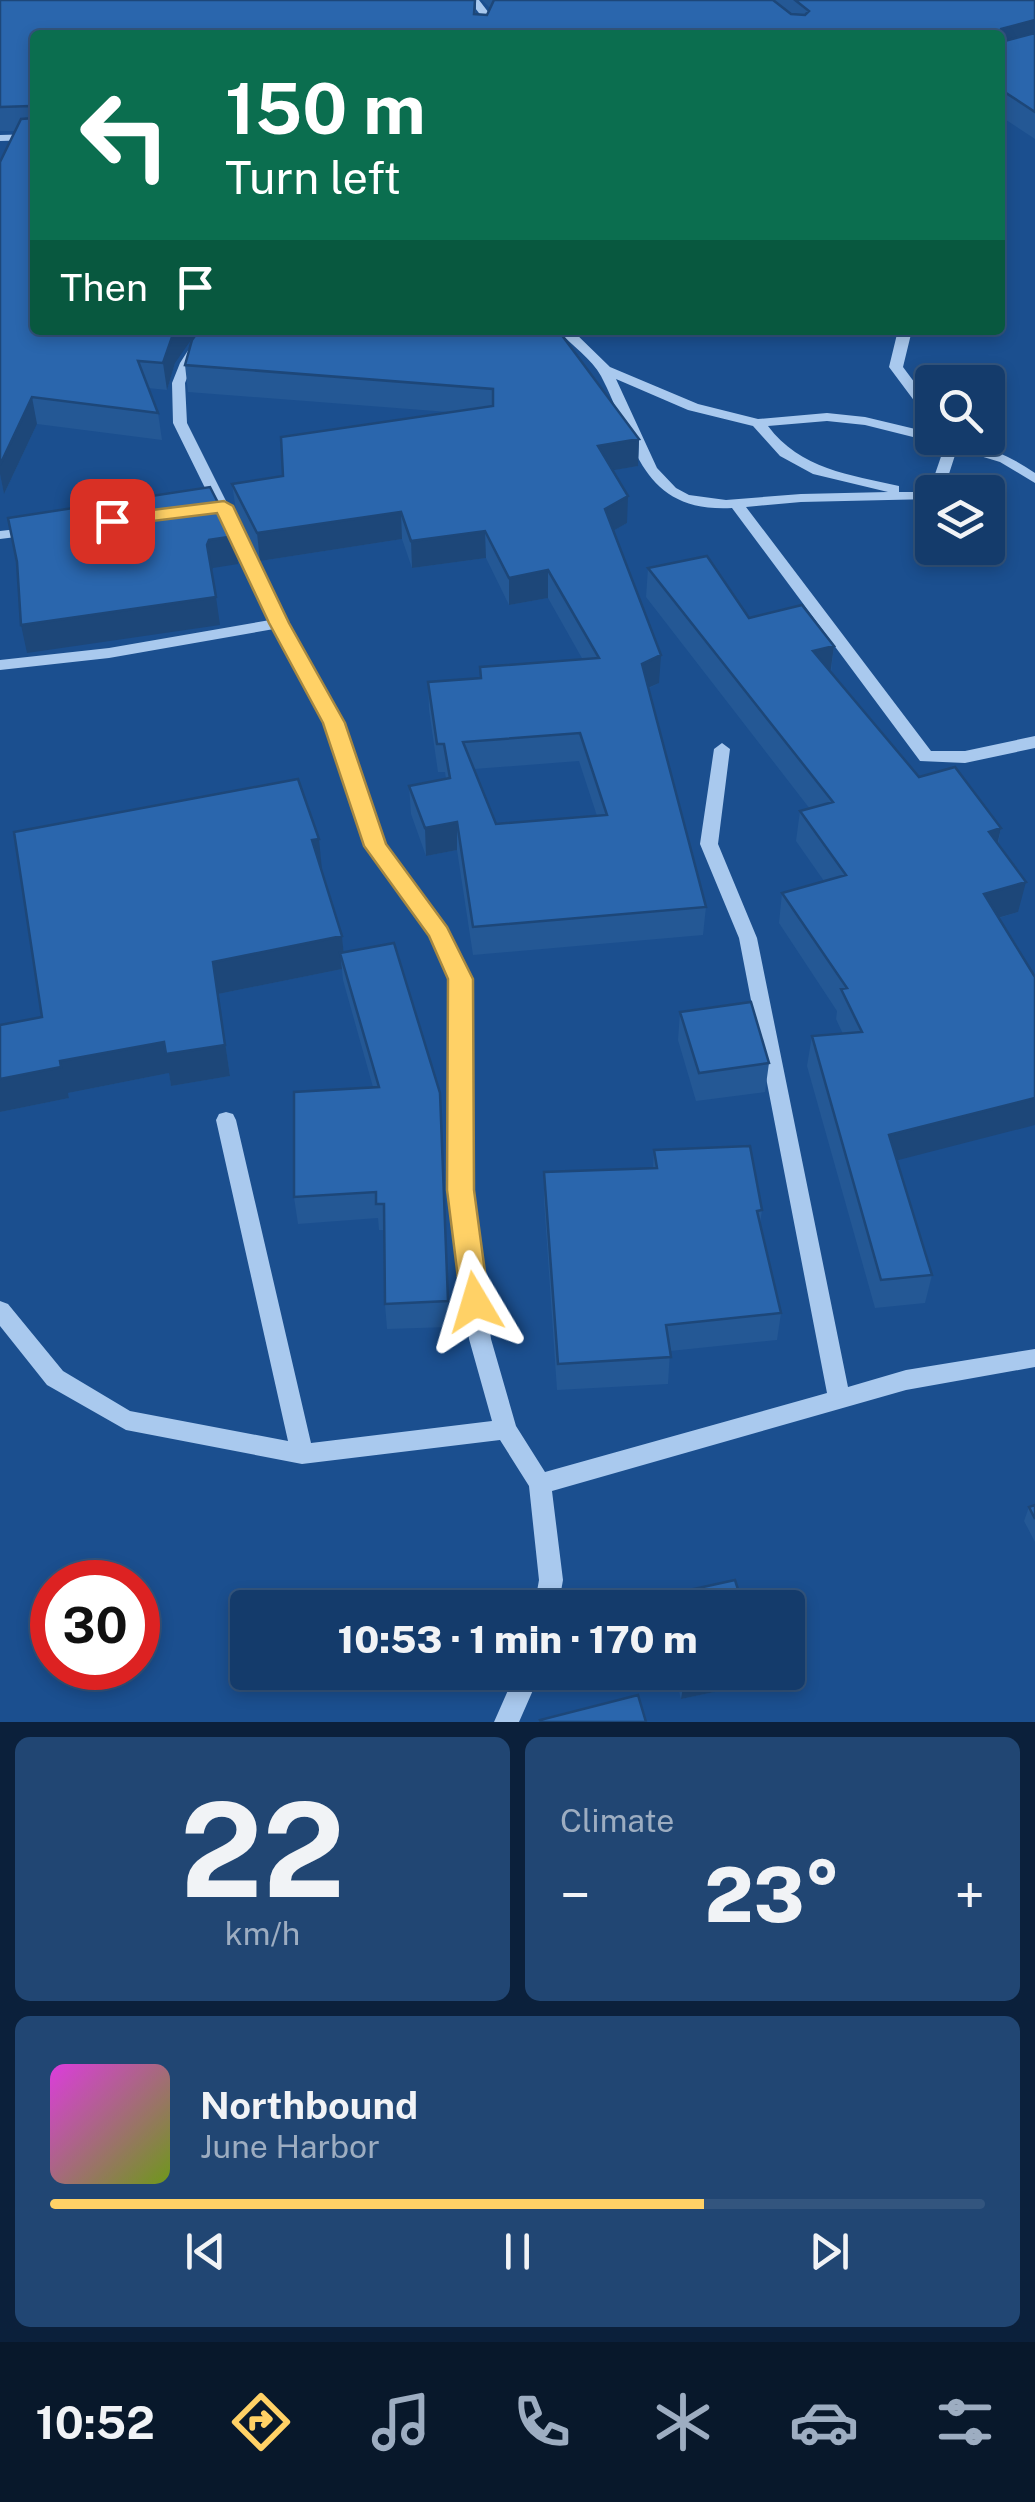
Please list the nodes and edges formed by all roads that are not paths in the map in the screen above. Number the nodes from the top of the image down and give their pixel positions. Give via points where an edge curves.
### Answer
1 (474, 0) edge
2 (505, 15) edge
3 (468, 16) edge
4 (487, 17) junction
5 (483, 30) edge
6 (30, 137) edge
7 (0, 138) edge
8 (205, 335) edge
9 (570, 335) edge
10 (905, 335) edge
11 (606, 370) junction
12 (915, 392) edge
13 (758, 423) junction
14 (915, 432) edge
15 (993, 455) edge
16 (1035, 479) edge
17 (915, 493) edge
18 (915, 496) edge
19 (737, 505) junction
20 (56, 528) edge
21 (0, 535) edge
22 (279, 623) junction
23 (0, 665) edge
24 (1035, 742) edge
25 (722, 749) dead end
26 (226, 1120) dead end
27 (0, 1310) edge
28 (1035, 1358) edge
29 (838, 1400) junction
30 (506, 1429) junction
31 (302, 1454) junction
32 (540, 1484) junction
33 (550, 1590) edge
34 (521, 1690) edge
35 (506, 1722) edge

1 - 4 street
2 - 4 street
3 - 4 street
4 - 5 street
6 - 7 street
8 - 22 street via 180,373 174,396 180,423 214,508
9 - 11 street
10 - 12 street via 896,367
11 - 13 street via 692,407
11 - 19 street via 652,470 669,490 700,503
13 - 14 street via 827,417
13 - 17 street via 780,450 815,473
15 - 16 street
18 - 19 street
19 - 24 street via 926,757 965,758
20 - 21 street
22 - 23 street
22 - 30 street via 334,723 375,846 439,933 460,979 460,1190 480,1339
25 - 29 street via 709,844 748,938
26 - 31 street
27 - 31 street via 55,1378 126,1420
28 - 29 street via 906,1380
29 - 32 street
30 - 31 street
30 - 32 street
32 - 33 street
34 - 35 street

